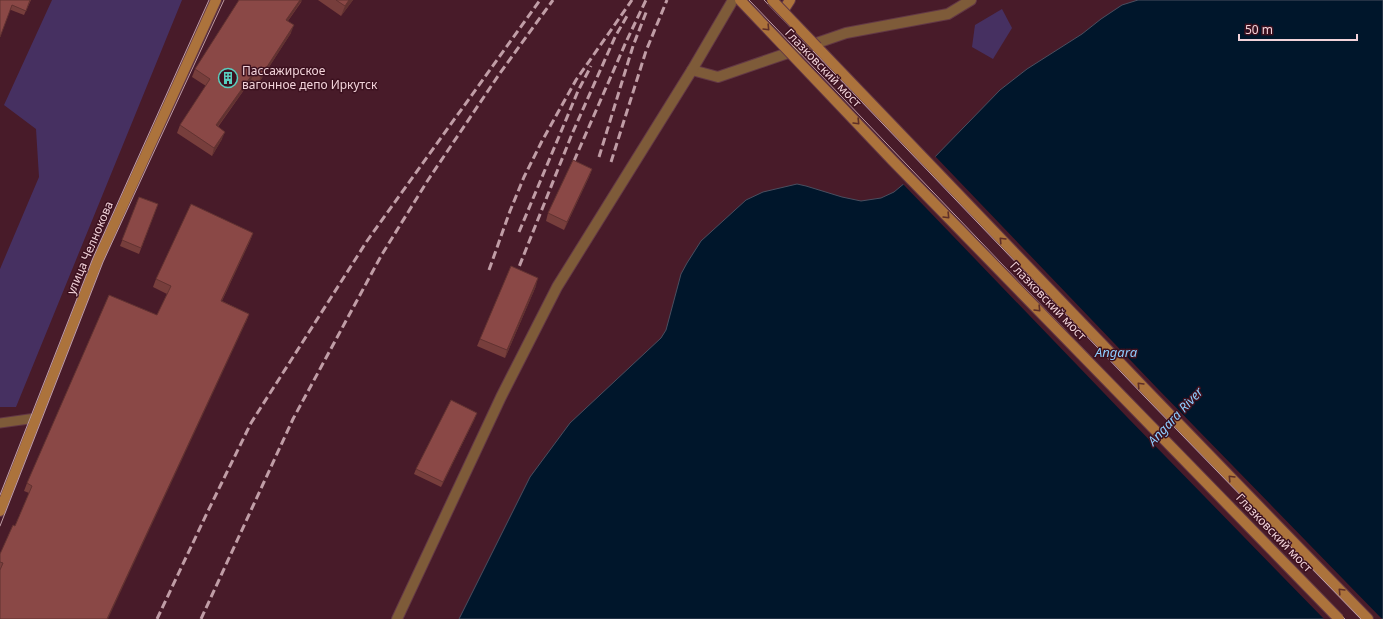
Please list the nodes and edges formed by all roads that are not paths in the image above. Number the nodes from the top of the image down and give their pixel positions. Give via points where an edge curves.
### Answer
1 (216, 0) edge
2 (733, 0) edge
3 (740, 0) edge
4 (772, 0) edge
5 (790, 0) edge
6 (971, 0) edge
7 (783, 11) junction
8 (692, 70) junction
9 (36, 418) junction
10 (0, 423) edge
11 (0, 511) edge
12 (398, 619) edge
13 (1339, 619) edge
14 (1368, 619) edge

1 - 9 main road, улица Челнокова via 98,260
2 - 8 street
3 -> 13 main road, Глазковский мост, bridge
4 - 7 main road, Глазковский мост, bridge
5 - 7 main road
6 - 8 street via 948,14 846,33 718,78
14 -> 7 main road, Глазковский мост, bridge
8 - 12 street via 557,287 501,398
9 - 10 lane
9 - 11 main road, улица Челнокова

